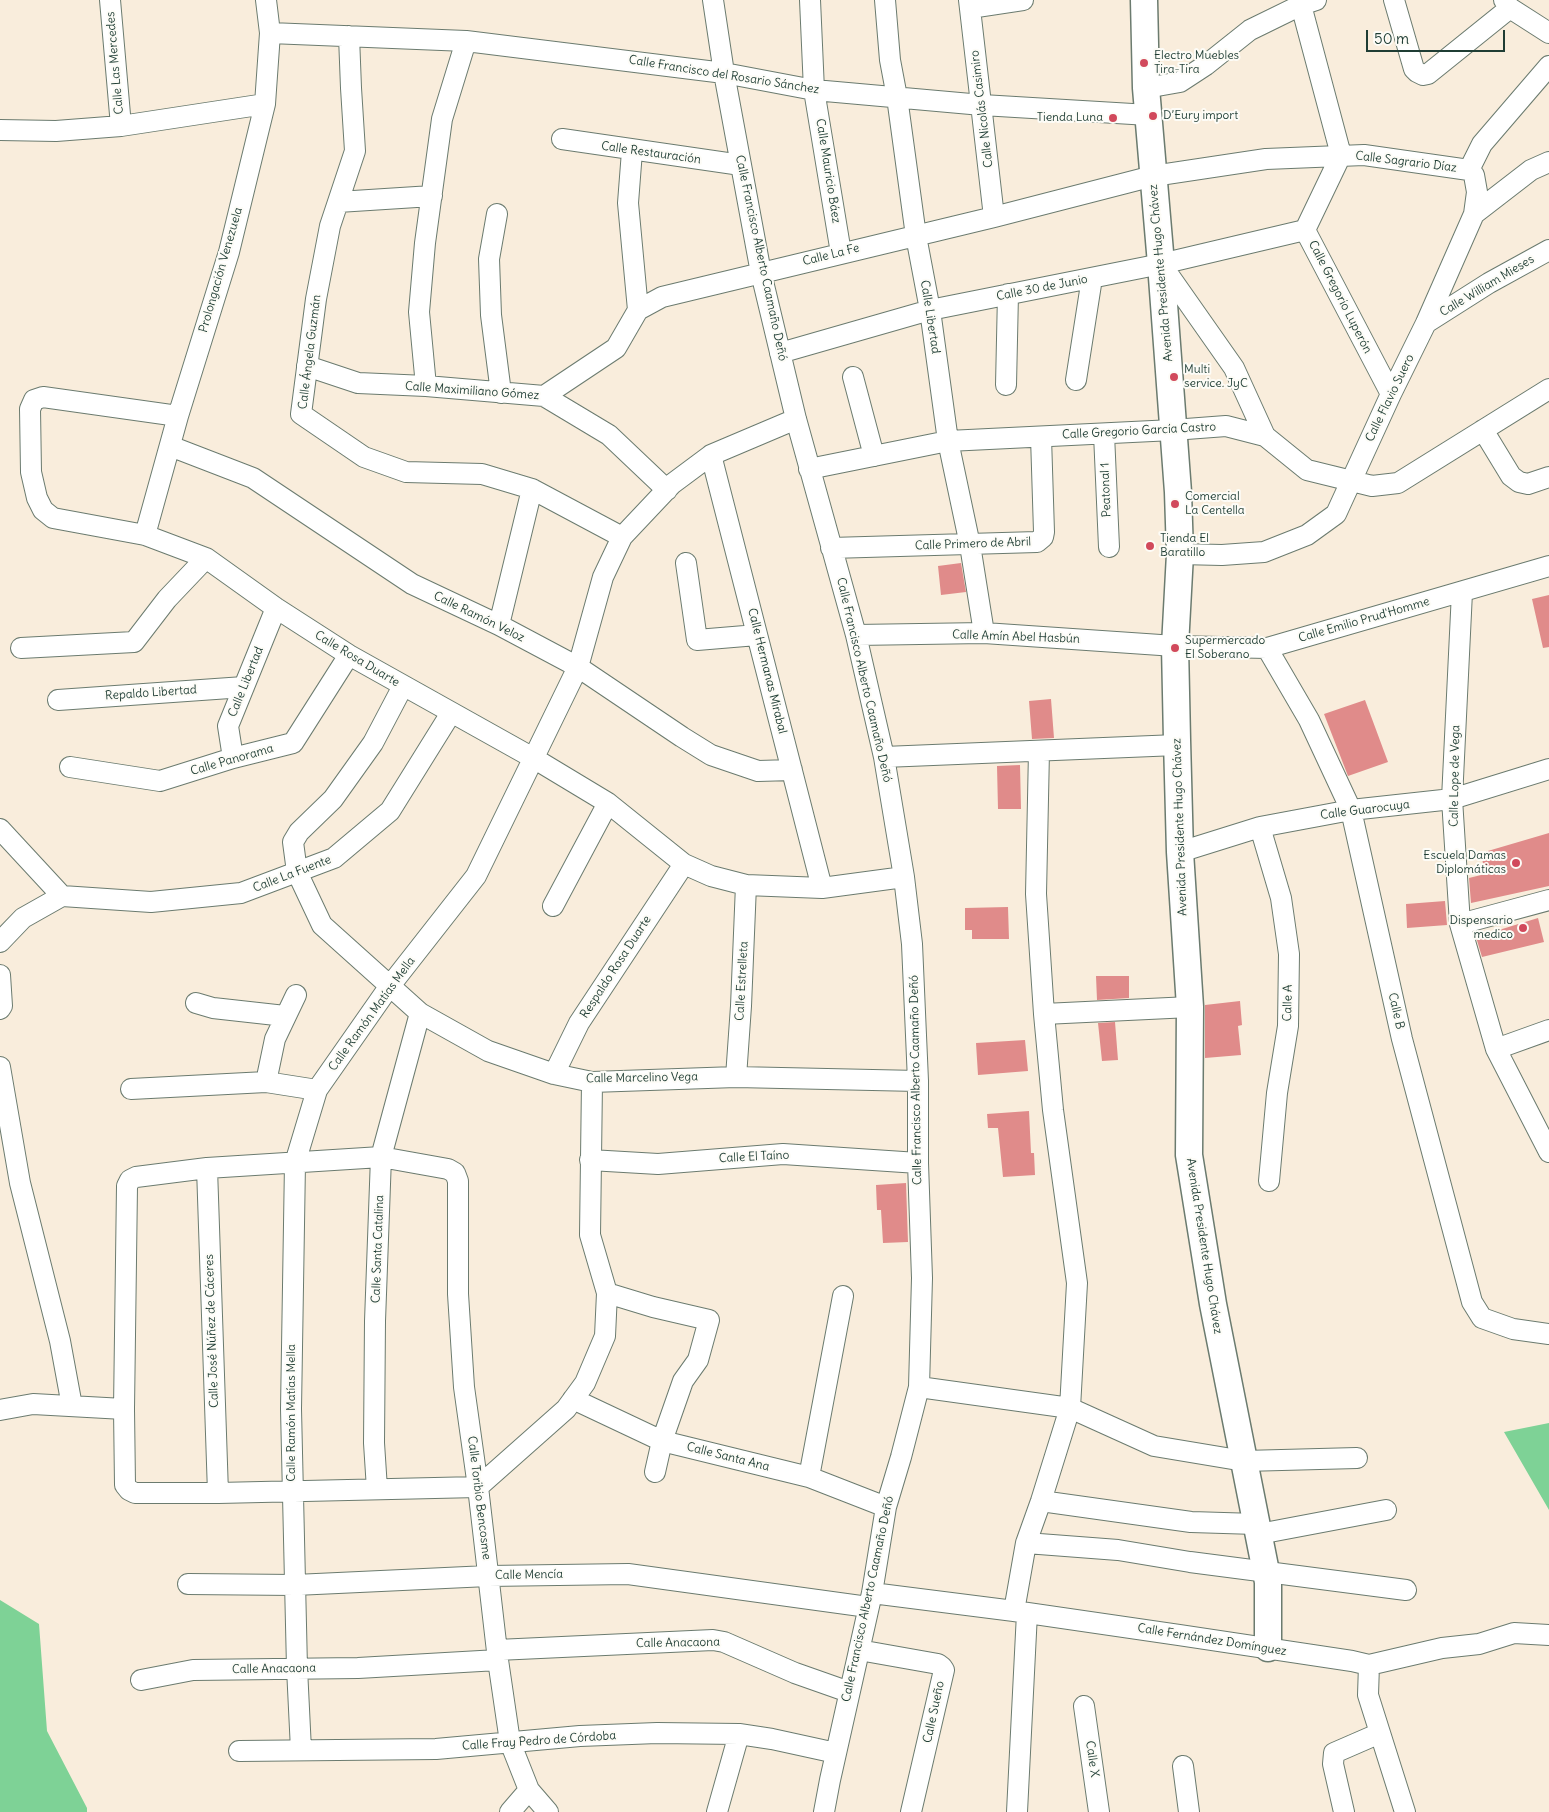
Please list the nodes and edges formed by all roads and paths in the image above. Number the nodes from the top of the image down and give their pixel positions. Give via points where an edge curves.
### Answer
1 (110, 0) edge
2 (266, 0) edge
3 (713, 0) edge
4 (810, 0) edge
5 (885, 0) edge
6 (1023, 0) edge
7 (1144, 0) edge
8 (1394, 0) edge
9 (1306, 2) edge
10 (970, 4) edge
11 (1507, 4) edge
12 (270, 33) junction
13 (1549, 33) edge
14 (349, 36) junction
15 (466, 41) junction
16 (1549, 66) edge
17 (724, 73) junction
18 (1146, 88) junction
19 (814, 90) junction
20 (897, 97) junction
21 (265, 104) junction
22 (982, 105) junction
23 (1149, 115) junction
24 (121, 126) junction
25 (0, 130) edge
26 (562, 140) dead end
27 (632, 150) junction
28 (1341, 155) junction
29 (1549, 162) edge
30 (741, 165) junction
31 (1469, 170) junction
32 (1153, 176) junction
33 (432, 196) junction
34 (338, 202) junction
35 (497, 214) dead end
36 (1474, 214) junction
37 (994, 217) junction
38 (1306, 230) junction
39 (916, 236) junction
40 (1549, 250) edge
41 (841, 253) junction
42 (1162, 264) junction
43 (761, 273) junction
44 (1092, 278) junction
45 (1008, 294) junction
46 (638, 310) junction
47 (930, 310) junction
48 (1426, 323) junction
49 (780, 353) junction
50 (307, 366) junction
51 (854, 377) dead end
52 (1076, 380) dead end
53 (1006, 385) dead end
54 (426, 386) junction
55 (1549, 389) edge
56 (501, 393) junction
57 (1390, 394) junction
58 (544, 396) junction
59 (178, 416) junction
60 (796, 420) junction
61 (1173, 430) junction
62 (1484, 430) junction
63 (1104, 434) junction
64 (1265, 436) junction
65 (1041, 437) junction
66 (948, 442) junction
67 (170, 446) junction
68 (711, 455) junction
69 (874, 456) junction
70 (809, 469) junction
71 (1549, 477) edge
72 (1350, 480) junction
73 (532, 489) junction
74 (667, 490) junction
75 (145, 535) junction
76 (622, 537) junction
77 (970, 545) junction
78 (1109, 547) dead end
79 (831, 548) junction
80 (1180, 554) junction
81 (206, 558) junction
82 (686, 563) dead end
83 (1549, 566) edge
84 (1462, 592) junction
85 (276, 608) junction
86 (499, 625) junction
87 (984, 633) junction
88 (757, 635) junction
89 (856, 635) junction
90 (1175, 646) junction
91 (21, 648) dead end
92 (1267, 648) junction
93 (349, 656) junction
94 (578, 667) junction
95 (403, 686) junction
96 (244, 687) junction
97 (58, 700) dead end
98 (451, 713) junction
99 (1177, 745) junction
100 (1039, 750) junction
101 (884, 756) junction
102 (233, 758) junction
103 (535, 759) junction
104 (70, 767) dead end
105 (1549, 769) edge
106 (792, 770) junction
107 (1452, 800) junction
108 (608, 803) junction
109 (1351, 810) junction
110 (1260, 827) junction
111 (0, 829) edge
112 (1180, 852) junction
113 (684, 864) junction
114 (297, 872) junction
115 (904, 877) junction
116 (746, 885) junction
117 (822, 888) junction
118 (62, 896) junction
119 (1549, 900) edge
120 (553, 906) dead end
121 (1460, 924) junction
122 (0, 942) edge
123 (0, 975) edge
124 (389, 987) junction
125 (296, 994) dead end
126 (196, 1003) dead end
127 (1190, 1007) junction
128 (0, 1009) edge
129 (420, 1013) junction
130 (1044, 1014) junction
131 (286, 1016) junction
132 (1549, 1030) edge
133 (1496, 1049) junction
134 (0, 1067) edge
135 (554, 1074) junction
136 (736, 1077) junction
137 (918, 1081) junction
138 (266, 1082) junction
139 (592, 1082) junction
140 (131, 1090) dead end
141 (317, 1090) junction
142 (1549, 1152) edge
143 (381, 1157) junction
144 (590, 1160) junction
145 (295, 1163) junction
146 (918, 1163) junction
147 (206, 1168) junction
148 (1269, 1182) dead end
149 (607, 1293) junction
150 (843, 1296) dead end
151 (1549, 1334) edge
152 (919, 1387) junction
153 (573, 1400) junction
154 (72, 1406) junction
155 (1070, 1408) junction
156 (124, 1409) junction
157 (0, 1410) edge
158 (662, 1441) junction
159 (1357, 1458) dead end
160 (1244, 1461) junction
161 (655, 1472) dead end
162 (809, 1478) junction
163 (478, 1487) junction
164 (377, 1489) junction
165 (293, 1491) junction
166 (218, 1494) junction
167 (1041, 1501) junction
168 (886, 1506) junction
169 (1386, 1510) dead end
170 (1257, 1529) junction
171 (1026, 1543) junction
172 (1266, 1571) junction
173 (488, 1576) junction
174 (188, 1584) dead end
175 (295, 1585) junction
176 (1406, 1590) dead end
177 (870, 1600) junction
178 (1020, 1612) junction
179 (1549, 1636) edge
180 (1268, 1648) junction
181 (859, 1650) junction
182 (498, 1655) junction
183 (1368, 1665) junction
184 (297, 1668) junction
185 (141, 1680) dead end
186 (849, 1692) junction
187 (1084, 1706) dead end
188 (1380, 1733) junction
189 (739, 1734) junction
190 (510, 1742) junction
191 (301, 1750) junction
192 (240, 1751) dead end
193 (836, 1753) junction
194 (1184, 1766) dead end
195 (529, 1790) junction
196 (510, 1812) edge
197 (548, 1812) edge
198 (717, 1812) edge
199 (824, 1812) edge
200 (912, 1812) edge
201 (1017, 1812) edge
202 (1098, 1812) edge
203 (1189, 1812) edge
204 (1344, 1812) edge
205 (1405, 1812) edge

1 - 24 street, Calle Las Mercedes
2 - 12 street, Prolongación Venezuela
3 - 17 street, Calle Francisco Alberto Caamaño Deñó
4 - 19 street, Calle Mauricio Báez
5 - 20 street, Calle Libertad
6 - 10 street
7 - 18 main road, Avenida Presidente Hugo Chávez
8 - 11 street via 1414,69 1423,74 1428,74
9 - 18 street via 1250,30 1180,82
9 - 28 street
10 - 22 street, Calle Nicolás Casimiro
11 - 13 street
12 - 14 street, Calle Francisco del Rosario Sánchez
12 - 21 street, Prolongación Venezuela
14 - 15 street, Calle Francisco del Rosario Sánchez
14 - 34 street, Calle Ángela Guzmán via 355,151
15 - 17 street, Calle Francisco del Rosario Sánchez
15 - 33 street via 442,119
16 - 31 street, Calle Sagrario Díaz via 1482,144
17 - 19 street, Calle Francisco del Rosario Sánchez
17 - 30 street, Calle Francisco Alberto Caamaño Deñó
18 - 23 main road, Avenida Presidente Hugo Chávez
19 - 20 street, Calle Francisco del Rosario Sánchez
19 - 41 street, Calle Mauricio Báez
20 - 22 street, Calle Francisco del Rosario Sánchez
20 - 39 street, Calle Libertad
21 - 24 street
21 - 59 street, Prolongación Venezuela via 229,252
22 - 23 street, Calle Francisco del Rosario Sánchez
22 - 37 street, Calle Nicolás Casimiro
23 - 32 main road, Avenida Presidente Hugo Chávez
24 - 25 street via 56,131
26 - 27 street, Calle Restauración
27 - 30 street, Calle Restauración
27 - 46 street via 628,203
28 - 31 street, Calle Sagrario Díaz via 1364,155
28 - 32 street, Calle Sagrario Díaz via 1266,159
28 - 38 street, Calle Gregorio Luperón
29 - 36 street, Calle Flavio Suero via 1531,170
30 - 43 street, Calle Francisco Alberto Caamaño Deñó
31 - 36 street via 1474,176 1477,192
32 - 37 street, Calle La Fe
32 - 42 main road, Avenida Presidente Hugo Chávez
33 - 34 street
33 - 54 street via 419,312
34 - 50 street, Calle Ángela Guzmán via 316,299
35 - 56 street via 488,259
36 - 48 street, Calle Flavio Suero
37 - 39 street, Calle La Fe
38 - 42 street, Calle 30 de Junio
38 - 57 street, Calle Gregorio Luperón
39 - 41 street, Calle La Fe
39 - 47 street, Calle Libertad
40 - 48 street, Calle William Mieses
41 - 43 street, Calle La Fe
42 - 44 street, Calle 30 de Junio
42 - 61 main road, Avenida Presidente Hugo Chávez
42 - 64 street via 1234,368
43 - 46 street, Calle La Fe via 662,296
43 - 49 street, Calle Francisco Alberto Caamaño Deñó
44 - 45 street, Calle 30 de Junio
44 - 52 street
45 - 47 street, Calle 30 de Junio
45 - 53 street
46 - 58 street, Calle La Fe via 616,348
47 - 49 street, Calle 30 de Junio
47 - 66 street, Calle Libertad
48 - 57 street, Calle Flavio Suero
49 - 60 street, Calle Francisco Alberto Caamaño Deñó
50 - 54 street, Calle Maximiliano Gómez via 358,383
50 - 73 street, Calle Ángela Guzmán via 301,414 364,457 406,472 482,474
51 - 69 street
54 - 56 street, Calle Maximiliano Gómez
55 - 62 street, Calle Gregorio García Castro
56 - 58 street, Calle Maximiliano Gómez
57 - 72 street, Calle Flavio Suero
58 - 74 street, Calle Maximiliano Gómez via 609,435
59 - 67 street, Prolongación Venezuela
59 - 75 street, Calle Rosa Duarte via 43,397 34,400 30,409 32,472 43,510 53,518
60 - 68 street, Calle Ramón Matías Mella
60 - 70 street, Calle Francisco Alberto Caamaño Deñó
61 - 63 street, Calle Gregorio García Castro
61 - 64 street, Calle Gregorio García Castro via 1226,426
61 - 80 main road, Avenida Presidente Hugo Chávez
62 - 71 street via 1511,476 1519,482 1528,484
62 - 72 street, Calle Gregorio García Castro via 1398,483 1372,486
63 - 65 street, Calle Gregorio García Castro
63 - 78 street, Peatonal 1
64 - 72 street, Calle Gregorio García Castro via 1307,470
65 - 66 street, Calle Gregorio García Castro
65 - 77 street, Calle Primero de Abril via 1043,537 1037,542
66 - 69 street, Calle Gregorio García Castro
66 - 77 street, Calle Libertad
67 - 75 street, Prolongación Venezuela
67 - 86 street, Calle Ramón Veloz via 253,478 412,584
68 - 74 street, Calle Ramón Matías Mella
68 - 88 street, Calle Hermanas Mirabal
69 - 70 street, Calle Gregorio García Castro
70 - 79 street, Calle Francisco Alberto Caamaño Deñó
72 - 80 street, Calle Flavio Suero via 1336,514 1307,536 1264,552
73 - 76 street, Calle Ángela Guzmán
73 - 86 street
74 - 76 street, Calle Ramón Matías Mella
75 - 81 street, Calle Rosa Duarte
76 - 94 street, Calle Ramón Matías Mella via 603,577
77 - 79 street, Calle Primero de Abril
77 - 87 street, Calle Libertad
79 - 89 street, Calle Francisco Alberto Caamaño Deñó
80 - 90 main road, Avenida Presidente Hugo Chávez
81 - 85 street, Calle Rosa Duarte
81 - 91 street via 167,599 134,642
82 - 88 street via 698,640
83 - 84 street, Calle Emilio Prud'Homme
84 - 92 street, Calle Emilio Prud'Homme
84 - 107 street, Calle Lope de Vega
85 - 93 street, Calle Rosa Duarte
85 - 96 street, Calle Libertad
86 - 94 street, Calle Ramón Veloz
87 - 89 street, Calle Amín Abel Hasbún
87 - 90 street, Calle Amín Abel Hasbún
88 - 106 street, Calle Hermanas Mirabal
89 - 101 street, Calle Francisco Alberto Caamaño Deñó
90 - 92 street, Calle Emilio Prud'Homme
90 - 99 main road, Avenida Presidente Hugo Chávez
92 - 109 street, Calle B via 1309,720
93 - 95 street, Calle Rosa Duarte
93 - 102 street, Calle Panorama via 293,743
94 - 103 street, Calle Ramón Matías Mella
94 - 106 street, Calle Ramón Veloz via 711,755 758,771
95 - 98 street, Calle Rosa Duarte
95 - 114 street, Calle Marcelino Vega via 372,743 333,799 293,842
96 - 97 street, Repaldo Libertad
96 - 102 street, Calle Libertad via 228,726
98 - 103 street, Calle Rosa Duarte
98 - 114 street, Calle La Fuente via 390,811 334,858
99 - 100 street
99 - 112 main road, Avenida Presidente Hugo Chávez
100 - 101 street
100 - 130 street via 1036,894
101 - 115 street, Calle Francisco Alberto Caamaño Deñó
102 - 104 street, Calle Panorama via 160,781
103 - 108 street, Calle Rosa Duarte
103 - 124 street, Calle Ramón Matías Mella via 476,876
105 - 107 street, Calle Guarocuya
106 - 117 street, Calle Hermanas Mirabal
107 - 109 street, Calle Guarocuya
107 - 121 street, Calle Lope de Vega
108 - 113 street, Calle Rosa Duarte
108 - 120 street
109 - 110 street, Calle Guarocuya
109 - 151 street, Calle B via 1402,1039 1472,1302 1482,1318 1513,1329
110 - 112 street, Calle Guarocuya
110 - 148 street, Calle A via 1281,898 1289,954 1288,1026
111 - 118 street
112 - 127 main road, Avenida Presidente Hugo Chávez
113 - 116 street, Calle Rosa Duarte via 711,876
113 - 135 street, Respaldo Rosa Duarte via 579,1023
114 - 118 street, Calle La Fuente via 232,894 151,902
114 - 124 street, Calle Marcelino Vega via 322,925
115 - 117 street, Calle Rosa Duarte
115 - 137 street, Calle Francisco Alberto Caamaño Deñó via 912,944
116 - 117 street, Calle Rosa Duarte
116 - 136 street, Calle Estrelleta
118 - 122 street via 23,918
119 - 121 street
121 - 133 street, Calle Lope de Vega
123 - 128 street
124 - 129 street, Calle Marcelino Vega
124 - 141 street, Calle Ramón Matías Mella
125 - 131 street
126 - 131 street via 213,1008
127 - 130 street
127 - 160 main road, Avenida Presidente Hugo Chávez via 1189,1155 1212,1304
129 - 135 street, Calle Marcelino Vega via 488,1051
129 - 143 street, Calle Santa Catalina
130 - 155 street via 1052,1110 1077,1283
131 - 138 street via 275,1039
132 - 133 street
133 - 142 street, Calle Lope de Vega
134 - 154 street via 20,1182 60,1341
135 - 139 street, Calle Marcelino Vega
136 - 137 street, Calle Marcelino Vega
136 - 139 street, Calle Marcelino Vega
137 - 146 street, Calle Francisco Alberto Caamaño Deñó
138 - 140 street
138 - 141 street
139 - 144 street
141 - 145 street, Calle Ramón Matías Mella
143 - 145 street
143 - 163 street, Calle Toribio Bencosme via 448,1169 455,1173 458,1181 458,1294 464,1387
143 - 164 street, Calle Santa Catalina via 375,1330
144 - 146 street, Calle El Taíno via 658,1164 783,1154
144 - 149 street via 590,1235
145 - 147 street
145 - 165 street, Calle Ramón Matías Mella
146 - 152 street, Calle Francisco Alberto Caamaño Deñó via 922,1278
147 - 156 street via 130,1180
147 - 166 street, Calle José Núñez de Cáceres
149 - 153 street via 605,1336 585,1383
149 - 158 street via 653,1308 709,1320 698,1360 683,1381
150 - 162 street
152 - 155 street
152 - 168 street, Calle Francisco Alberto Caamaño Deñó
153 - 158 street, Calle Santa Ana
153 - 163 street
154 - 156 street
154 - 157 street via 33,1404
155 - 160 street via 1154,1446
155 - 167 street
156 - 166 street via 125,1485 129,1490 134,1493
158 - 161 street
158 - 162 street, Calle Santa Ana
159 - 160 street
160 - 170 main road, Avenida Presidente Hugo Chávez
162 - 168 street, Calle Santa Ana
163 - 164 street
163 - 173 street, Calle Toribio Bencosme
164 - 165 street
165 - 166 street
165 - 175 street, Calle Ramón Matías Mella
167 - 170 street
167 - 171 street
168 - 177 street, Calle Francisco Alberto Caamaño Deñó
169 - 170 street
170 - 172 main road, Avenida Presidente Hugo Chávez
171 - 172 street via 1118,1550
171 - 178 street
172 - 176 street
172 - 180 main road, Avenida Presidente Hugo Chávez
173 - 175 street, Calle Mencía
173 - 177 street, Calle Mencía via 628,1574
173 - 182 street, Calle Toribio Bencosme
174 - 175 street, Calle Mencía
175 - 184 street, Calle Ramón Matías Mella
177 - 178 street, Calle Fernández Domínguez
177 - 181 street, Calle Francisco Alberto Caamaño Deñó
178 - 180 street, Calle Fernández Domínguez
178 - 201 street
179 - 183 street, Calle Fernández Domínguez via 1514,1633 1479,1644 1442,1648
180 - 183 street, Calle Fernández Domínguez
181 - 186 street, Calle Francisco Alberto Caamaño Deñó
181 - 200 street, Calle Sueño via 938,1664 944,1670
182 - 184 street, Calle Anacaona via 358,1668
182 - 186 street, Calle Anacaona via 719,1641
182 - 190 street, Calle Toribio Bencosme
183 - 188 street via 1368,1695
184 - 185 street, Calle Anacaona via 193,1670
184 - 191 street, Calle Ramón Matías Mella
186 - 193 street, Calle Francisco Alberto Caamaño Deñó
187 - 202 street, Calle X
188 - 204 street via 1334,1753 1333,1764
188 - 205 street
189 - 190 street, Calle Fray Pedro de Córdoba via 657,1733
189 - 193 street, Calle Fray Pedro de Córdoba
189 - 198 street
190 - 191 street, Calle Fray Pedro de Córdoba via 436,1749
190 - 195 street, Calle Toribio Bencosme
191 - 192 street, Calle Fray Pedro de Córdoba
193 - 199 street, Calle Francisco Alberto Caamaño Deñó
194 - 203 street
195 - 196 street
195 - 197 street, Calle Toribio Bencosme

